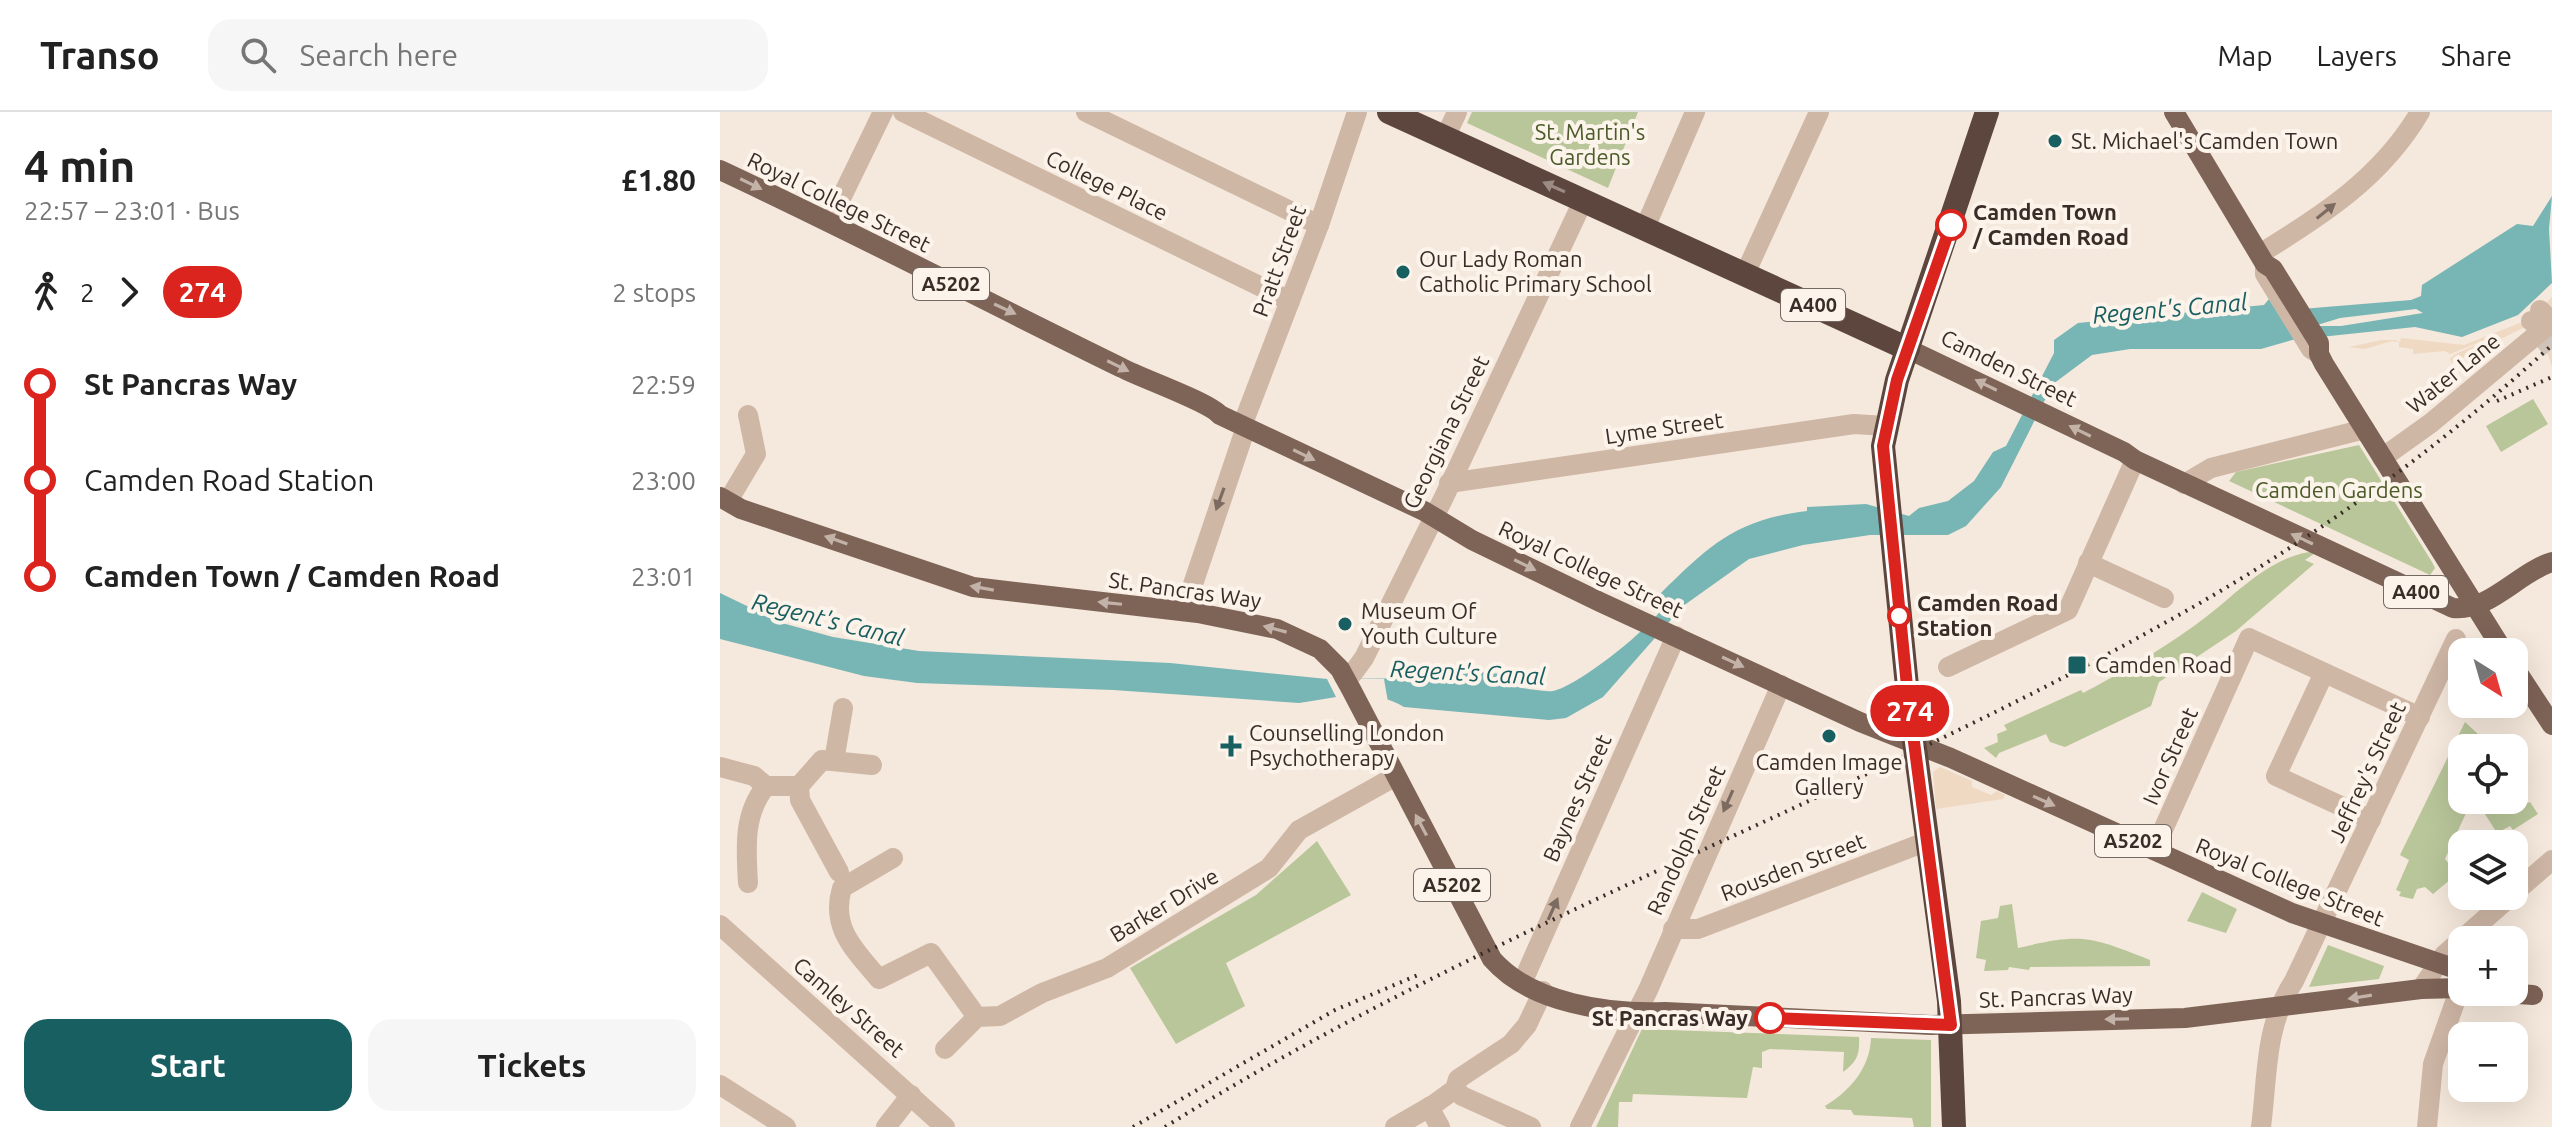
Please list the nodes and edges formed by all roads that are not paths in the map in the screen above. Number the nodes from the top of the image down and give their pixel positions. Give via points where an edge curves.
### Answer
1 (883, 112) edge
2 (903, 112) edge
3 (1086, 112) edge
4 (1357, 112) edge
5 (1389, 112) edge
6 (1457, 112) edge
7 (1695, 112) edge
8 (1819, 112) edge
9 (1987, 112) edge
10 (2174, 112) edge
11 (2420, 112) edge
12 (1445, 138) junction
13 (720, 170) edge
14 (1583, 201) junction
15 (830, 221) junction
16 (1319, 225) junction
17 (1644, 230) junction
18 (2263, 259) junction
19 (1745, 274) junction
20 (1290, 301) junction
21 (2544, 324) edge
22 (1908, 349) junction
23 (748, 415) dead end
24 (1244, 426) junction
25 (1886, 426) junction
26 (2365, 429) junction
27 (2382, 458) junction
28 (2135, 460) junction
29 (1449, 483) junction
30 (2184, 484) junction
31 (724, 499) edge
32 (1433, 516) junction
33 (2552, 562) edge
34 (2088, 563) junction
35 (2164, 598) dead end
36 (2474, 605) junction
37 (1184, 611) junction
38 (1673, 635) junction
39 (2495, 638) edge
40 (2448, 656) edge
41 (1948, 667) dead end
42 (2324, 673) junction
43 (1345, 678) junction
44 (1781, 685) junction
45 (2528, 688) edge
46 (843, 708) dead end
47 (2420, 717) junction
48 (2552, 725) edge
49 (1914, 743) junction
50 (834, 761) junction
51 (872, 765) dead end
52 (720, 767) edge
53 (1396, 776) junction
54 (766, 786) junction
55 (799, 786) junction
56 (2371, 820) junction
57 (1928, 841) junction
58 (2154, 850) junction
59 (893, 858) dead end
60 (2552, 860) edge
61 (842, 879) junction
62 (2528, 880) edge
63 (748, 883) dead end
64 (2495, 910) edge
65 (2321, 925) junction
66 (721, 929) edge
67 (1673, 929) junction
68 (2437, 964) junction
69 (2448, 975) edge
70 (1523, 981) junction
71 (2448, 987) edge
72 (2421, 989) junction
73 (1543, 991) junction
74 (2453, 1006) edge
75 (1635, 1015) junction
76 (977, 1017) junction
77 (2275, 1017) junction
78 (1951, 1025) junction
79 (945, 1049) dead end
80 (720, 1085) edge
81 (1455, 1089) junction
82 (911, 1095) junction
83 (1429, 1107) junction
84 (786, 1127) edge
85 (886, 1127) edge
86 (945, 1127) edge
87 (1395, 1127) edge
88 (1440, 1127) edge
89 (1531, 1127) edge
90 (1580, 1127) edge
91 (1954, 1127) edge
92 (2261, 1127) edge
93 (2427, 1127) edge

1 - 15 street
2 - 20 street, College Place
3 - 16 street
4 - 16 street, Pratt Street
5 - 12 highway, Camden Street / A400
6 - 12 street
7 - 17 street
8 - 19 street
9 - 22 highway
10 - 18 main road, A400
18 -> 11 street via 2358,185
14 -> 12 highway, Camden Street / A400
13 -> 15 main road, Royal College Street / A5202
14 - 17 highway, Camden Street / A400
14 - 29 street, Georgiana Street
15 -> 24 main road, Royal College Street / A5202
16 - 20 street, Pratt Street
17 - 19 highway, Camden Street / A400
18 - 26 main road, A400 via 2319,343 2320,355
19 - 22 highway, Camden Street / A400
20 - 24 street, Pratt Street
21 - 27 street, Water Lane via 2431,423
22 - 25 highway
28 -> 22 main road, Camden Street / A400
23 - 31 street via 756,454
24 -> 32 main road, Royal College Street / A5202
24 -> 37 street, Pratt Street
25 - 29 street, Lyme Street via 1854,424
25 - 49 highway via 1883,446
26 - 27 main road, A400
26 - 30 street via 2211,468
27 - 36 main road, A400
28 - 30 main road, Camden Street / A400
28 - 34 street
29 - 32 street, Georgiana Street
36 -> 30 main road, Camden Street / A400 via 2453,608
37 -> 31 main road, St. Pancras Way / A5202 via 973,587
32 -> 38 main road, Royal College Street / A5202 via 1472,540
32 - 43 street, Georgiana Street via 1359,667
33 - 36 main road
34 - 35 street
34 - 41 street via 2068,610
36 - 39 main road, A400
43 -> 37 main road, St. Pancras Way / A5202 via 1320,649 1289,632
38 -> 44 main road, Royal College Street / A5202
70 -> 38 street, Baynes Street
40 - 47 street, Jeffrey's Street
42 - 47 street
42 - 56 street via 2276,776
42 - 58 street, Ivor Street via 2249,638
43 - 53 main road, St. Pancras Way / A5202
44 - 49 main road, Royal College Street / A5202
44 -> 67 street, Randolph Street
45 - 48 main road
46 - 50 street
47 - 56 street, Jeffrey's Street
49 - 57 highway
49 -> 58 main road, Royal College Street / A5202
50 - 51 street
50 - 55 street via 822,760
52 - 54 street via 754,776
70 -> 53 main road, St. Pancras Way / A5202 via 1500,967 1486,949
53 - 76 street, Barker Drive via 1299,830 1269,868 1107,968 1000,1016
54 - 55 street
54 - 63 street via 752,804 745,847
55 - 61 street via 800,800
56 - 65 street, Jeffrey's Street
57 - 67 street, Rousden Street via 1698,929
57 - 78 highway
58 - 65 main road, Royal College Street / A5202
59 - 61 street
60 - 62 street
61 - 76 street via 837,915 851,944 879,979 931,953
64 - 68 street
65 - 68 main road, Royal College Street / A5202
65 - 77 street, Jeffrey's Street
66 - 82 street, Camley Street
67 - 75 street, Randolph Street
68 - 69 main road, Royal College Street / A5202
68 - 72 street
70 - 73 main road, St. Pancras Way / A5202
71 - 72 main road, St. Pancras Way / A5202
72 -> 77 main road, St. Pancras Way / A5202
73 - 75 main road, St. Pancras Way / A5202 via 1588,1008
73 - 81 street via 1511,1044 1458,1079
74 - 93 street via 2433,1064
75 - 78 main road, St. Pancras Way / A5202
75 - 90 street, Randolph Street
76 - 79 street
77 -> 78 main road, St. Pancras Way / A5202
77 - 92 street
78 - 91 highway
80 - 84 street
81 - 83 street
81 - 89 street
82 - 85 street
82 - 86 street, Camley Street
83 - 87 street
83 - 88 street

